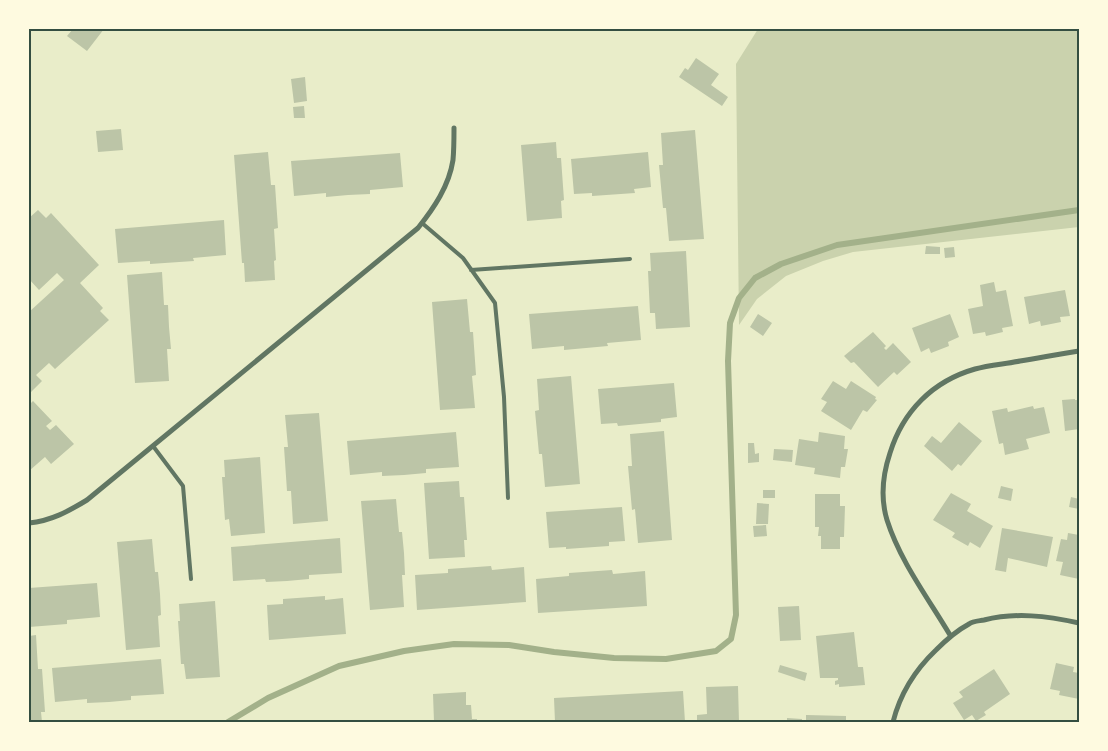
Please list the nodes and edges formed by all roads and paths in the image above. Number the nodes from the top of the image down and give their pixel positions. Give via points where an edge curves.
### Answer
1 (454, 128) dead end
2 (422, 223) junction
3 (630, 259) dead end
4 (471, 270) junction
5 (1079, 351) edge
6 (153, 446) junction
7 (508, 498) dead end
8 (29, 523) edge
9 (191, 579) dead end
10 (1079, 623) edge
11 (950, 635) junction
12 (893, 722) edge

1 - 2 street via 453,161 446,184
2 - 4 lane via 463,258
2 - 6 street
3 - 4 lane
4 - 7 lane via 495,303 504,397
5 - 11 street via 975,369 947,381 924,396 908,414 894,440 885,469 886,518 897,546
6 - 8 street via 88,500 65,514
6 - 9 lane via 183,486
10 - 11 street via 1022,614 971,623
11 - 12 street via 925,660 908,684

